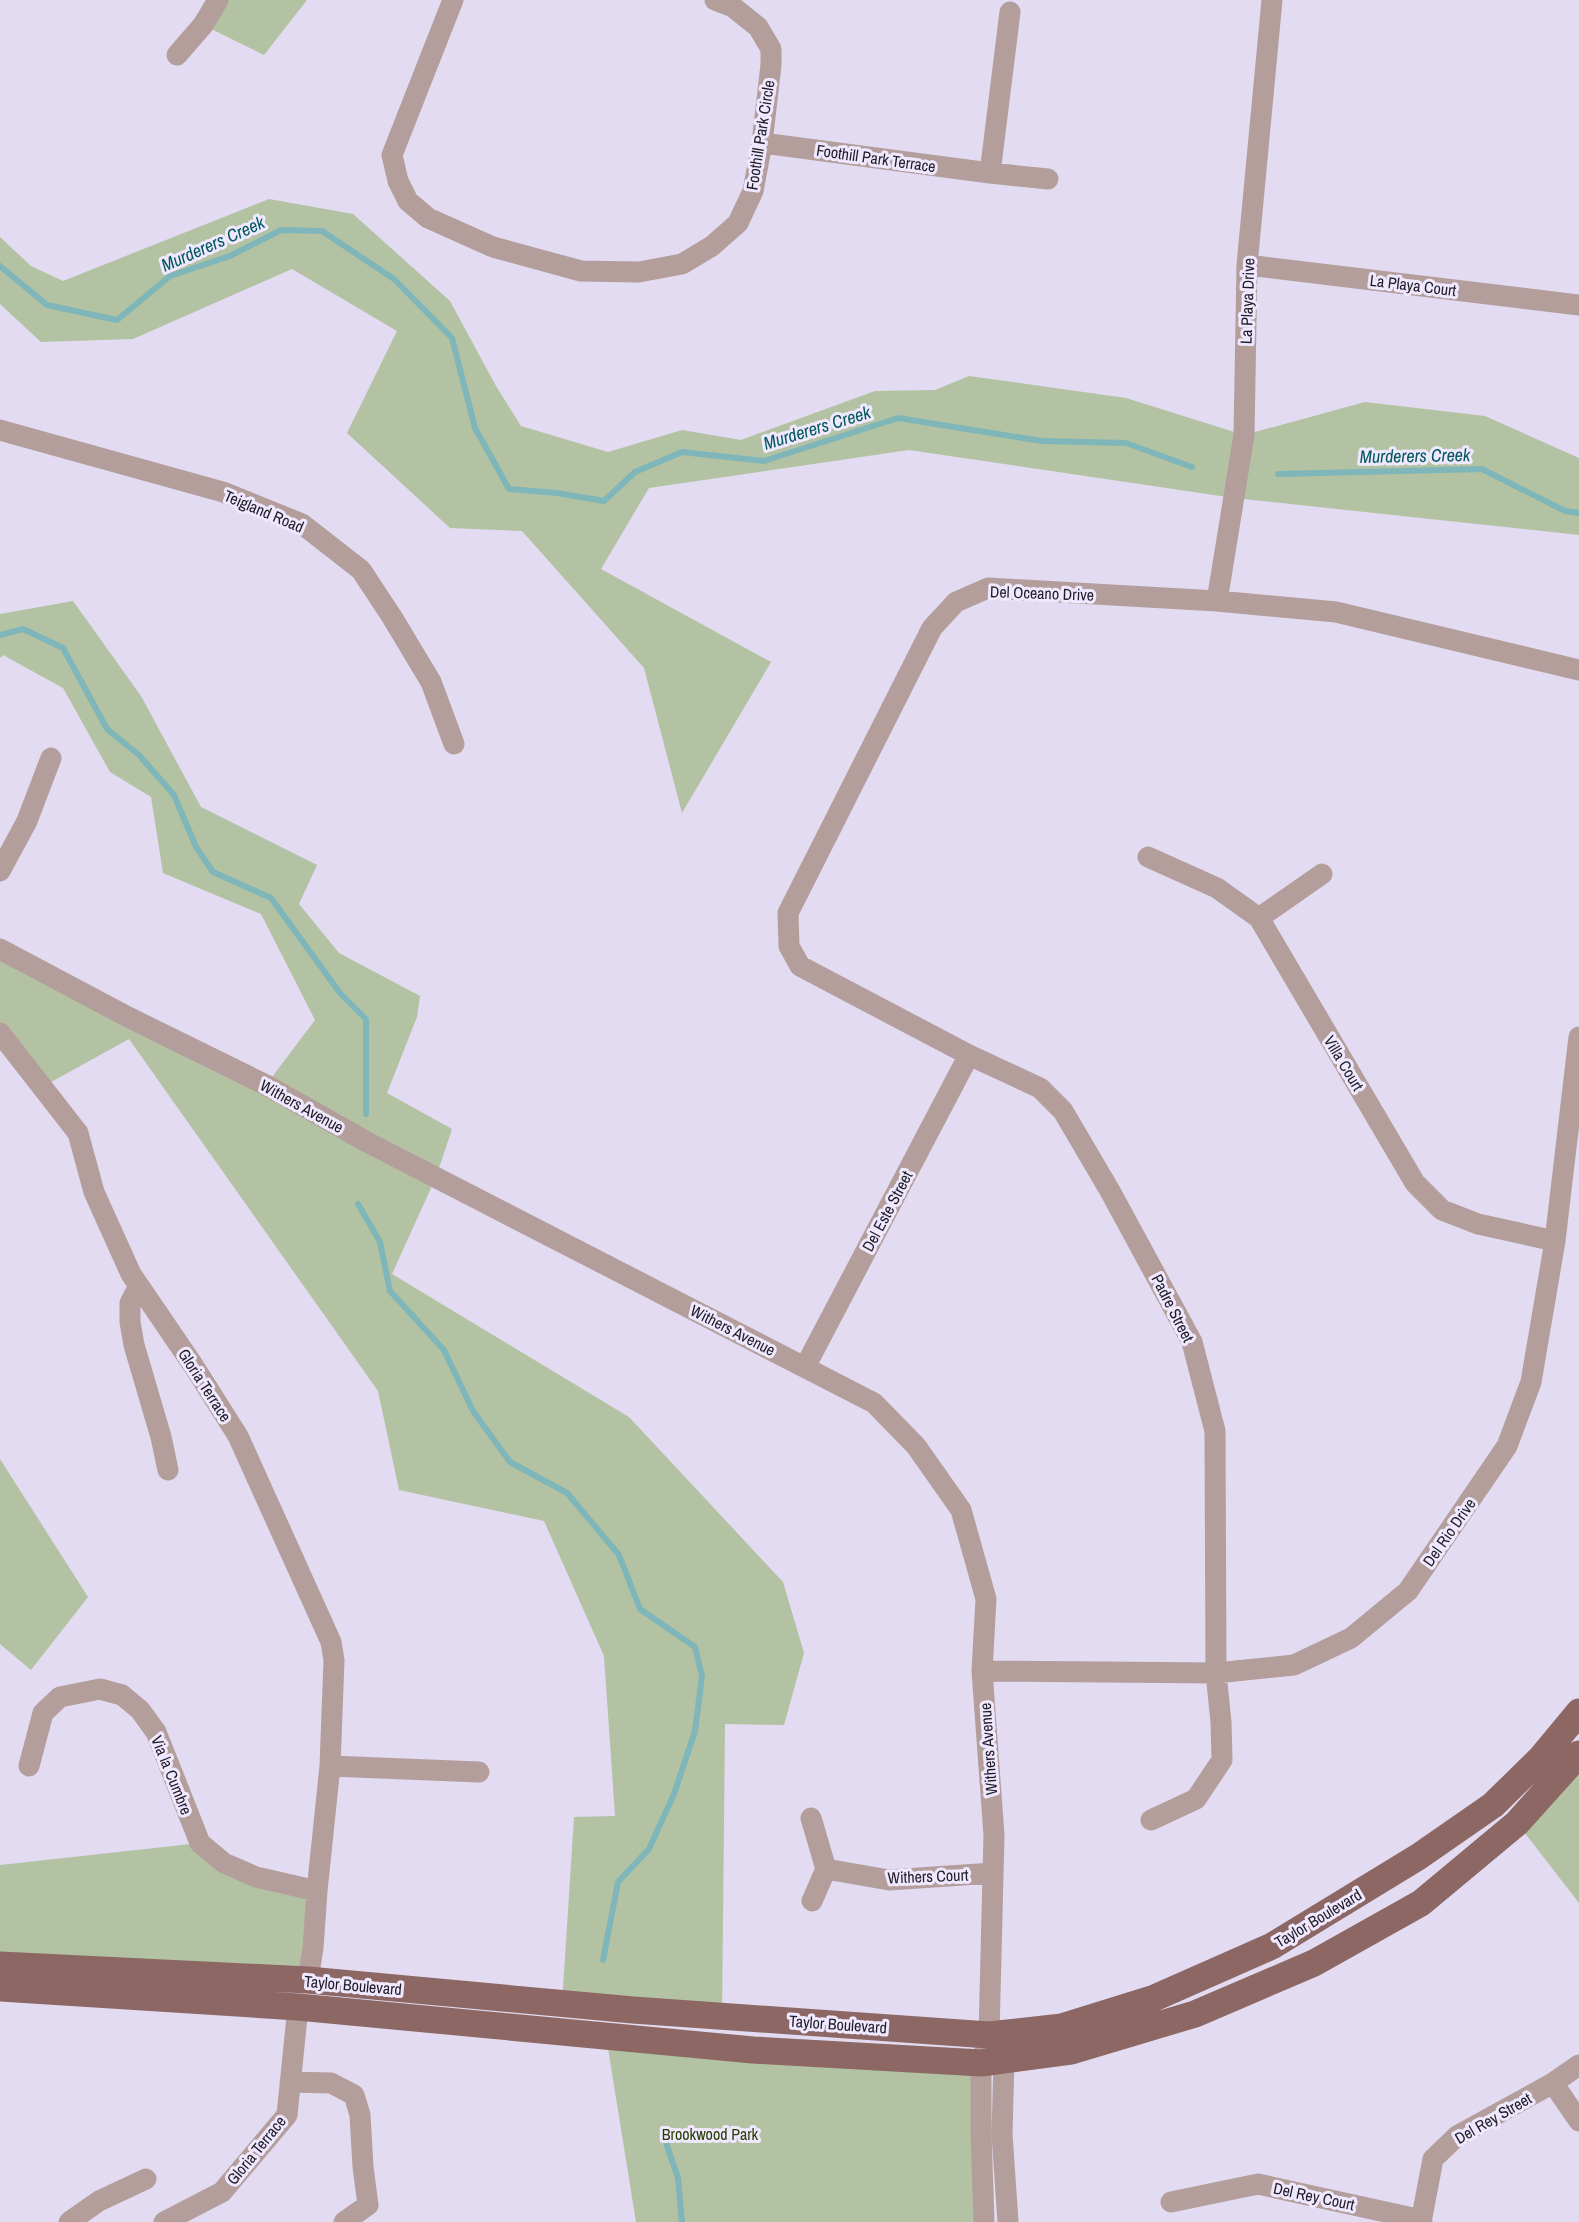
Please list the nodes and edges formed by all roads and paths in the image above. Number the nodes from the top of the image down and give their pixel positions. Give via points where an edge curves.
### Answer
1 (218, 0) edge
2 (453, 0) edge
3 (715, 0) edge
4 (1272, 0) edge
5 (1010, 12) dead end
6 (177, 55) dead end
7 (762, 143) junction
8 (990, 173) junction
9 (1048, 180) dead end
10 (1247, 265) junction
11 (1579, 305) edge
12 (0, 430) edge
13 (1217, 602) junction
14 (1579, 670) edge
15 (454, 744) dead end
16 (51, 758) dead end
17 (1148, 857) dead end
18 (0, 871) edge
19 (1322, 874) dead end
20 (1259, 918) junction
21 (0, 949) edge
22 (0, 1033) edge
23 (1579, 1037) edge
24 (969, 1054) junction
25 (1556, 1240) junction
26 (139, 1286) junction
27 (805, 1367) junction
28 (168, 1470) dead end
29 (982, 1671) junction
30 (1216, 1673) junction
31 (1579, 1712) edge
32 (1579, 1754) edge
33 (29, 1766) dead end
34 (330, 1766) junction
35 (479, 1772) dead end
36 (811, 1818) dead end
37 (1151, 1820) dead end
38 (826, 1869) junction
39 (993, 1873) junction
40 (317, 1891) junction
41 (812, 1901) dead end
42 (0, 1965) edge
43 (308, 1980) junction
44 (0, 1988) edge
45 (298, 2007) junction
46 (989, 2035) junction
47 (993, 2061) junction
48 (1579, 2065) edge
49 (290, 2082) junction
50 (1553, 2083) junction
51 (1579, 2121) edge
52 (146, 2179) dead end
53 (1171, 2202) dead end
54 (1422, 2221) edge
55 (69, 2222) edge
56 (164, 2222) edge
57 (344, 2222) edge
58 (984, 2222) edge
59 (1008, 2222) edge

1 - 6 street
2 - 7 street, Foothill Park Circle via 392,155 408,201 428,218 493,247 581,271 639,272 682,264 712,246 738,223 753,191
3 - 7 street, Foothill Park Circle via 733,7 758,27 771,49
4 - 10 street, La Playa Drive
5 - 8 street
7 - 8 street, Foothill Park Terrace
8 - 9 street, Foothill Park Terrace
10 - 11 street, La Playa Court
10 - 13 street, La Playa Drive via 1245,435
12 - 15 street, Teigland Road via 223,492 302,524 362,570 431,682
13 - 14 street, Del Oceano Drive via 1336,612
13 - 24 street, Del Oceano Drive via 988,588 956,602 932,628 788,913 789,946 800,966
16 - 18 street via 27,821
17 - 20 street, Villa Court via 1217,888
19 - 20 street
20 - 25 street, Villa Court via 1415,1183 1442,1210 1478,1224
21 - 27 street, Withers Avenue
22 - 26 street, Gloria Terrace via 78,1132 94,1192
23 - 25 street, Del Rio Drive
24 - 27 street, Del Este Street
24 - 30 street, Padre Street via 1040,1088 1063,1111 1192,1342 1215,1431
25 - 30 street, Del Rio Drive via 1531,1382 1508,1446 1408,1591 1351,1638 1294,1665
26 - 28 street via 130,1303 131,1329
26 - 34 street, Gloria Terrace via 238,1436 331,1642 334,1660
27 - 29 street, Withers Avenue via 874,1403 916,1446 962,1510 986,1599
29 - 30 street, Del Rio Drive
29 - 39 street, Withers Avenue via 994,1835
30 - 37 street, Padre Street via 1222,1760 1196,1799
31 - 46 main road, Taylor Boulevard via 1540,1759 1493,1805 1418,1857 1272,1946 1141,2003 1062,2027
32 - 47 main road, Taylor Boulevard via 1517,1823 1421,1903 1314,1963 1195,2014 1071,2051
33 - 40 street, Via la Cumbre via 43,1713 60,1697 100,1689 122,1695 140,1710 156,1732 200,1843 224,1863 256,1877
34 - 35 street
34 - 40 street, Gloria Terrace
36 - 38 street
38 - 39 street, Withers Court via 889,1880
38 - 41 street
39 - 46 street, Withers Avenue
40 - 43 street, Gloria Terrace
42 - 43 main road, Taylor Boulevard
43 - 46 main road, Taylor Boulevard via 633,2010
44 - 45 main road, Taylor Boulevard
45 - 47 main road, Taylor Boulevard via 753,2050
45 - 49 street, Gloria Terrace
46 - 47 street, Withers Avenue
47 - 58 street, Withers Avenue via 981,2133
47 - 59 street, Withers Avenue
48 - 50 street, Del Rey Street
49 - 56 street, Gloria Terrace via 287,2115 222,2192
49 - 57 street via 331,2083 354,2095 360,2115 368,2205
50 - 51 street
50 - 54 street, Del Rey Street via 1457,2136 1433,2159
52 - 55 street via 99,2200
53 - 54 street, Del Rey Court via 1258,2184

